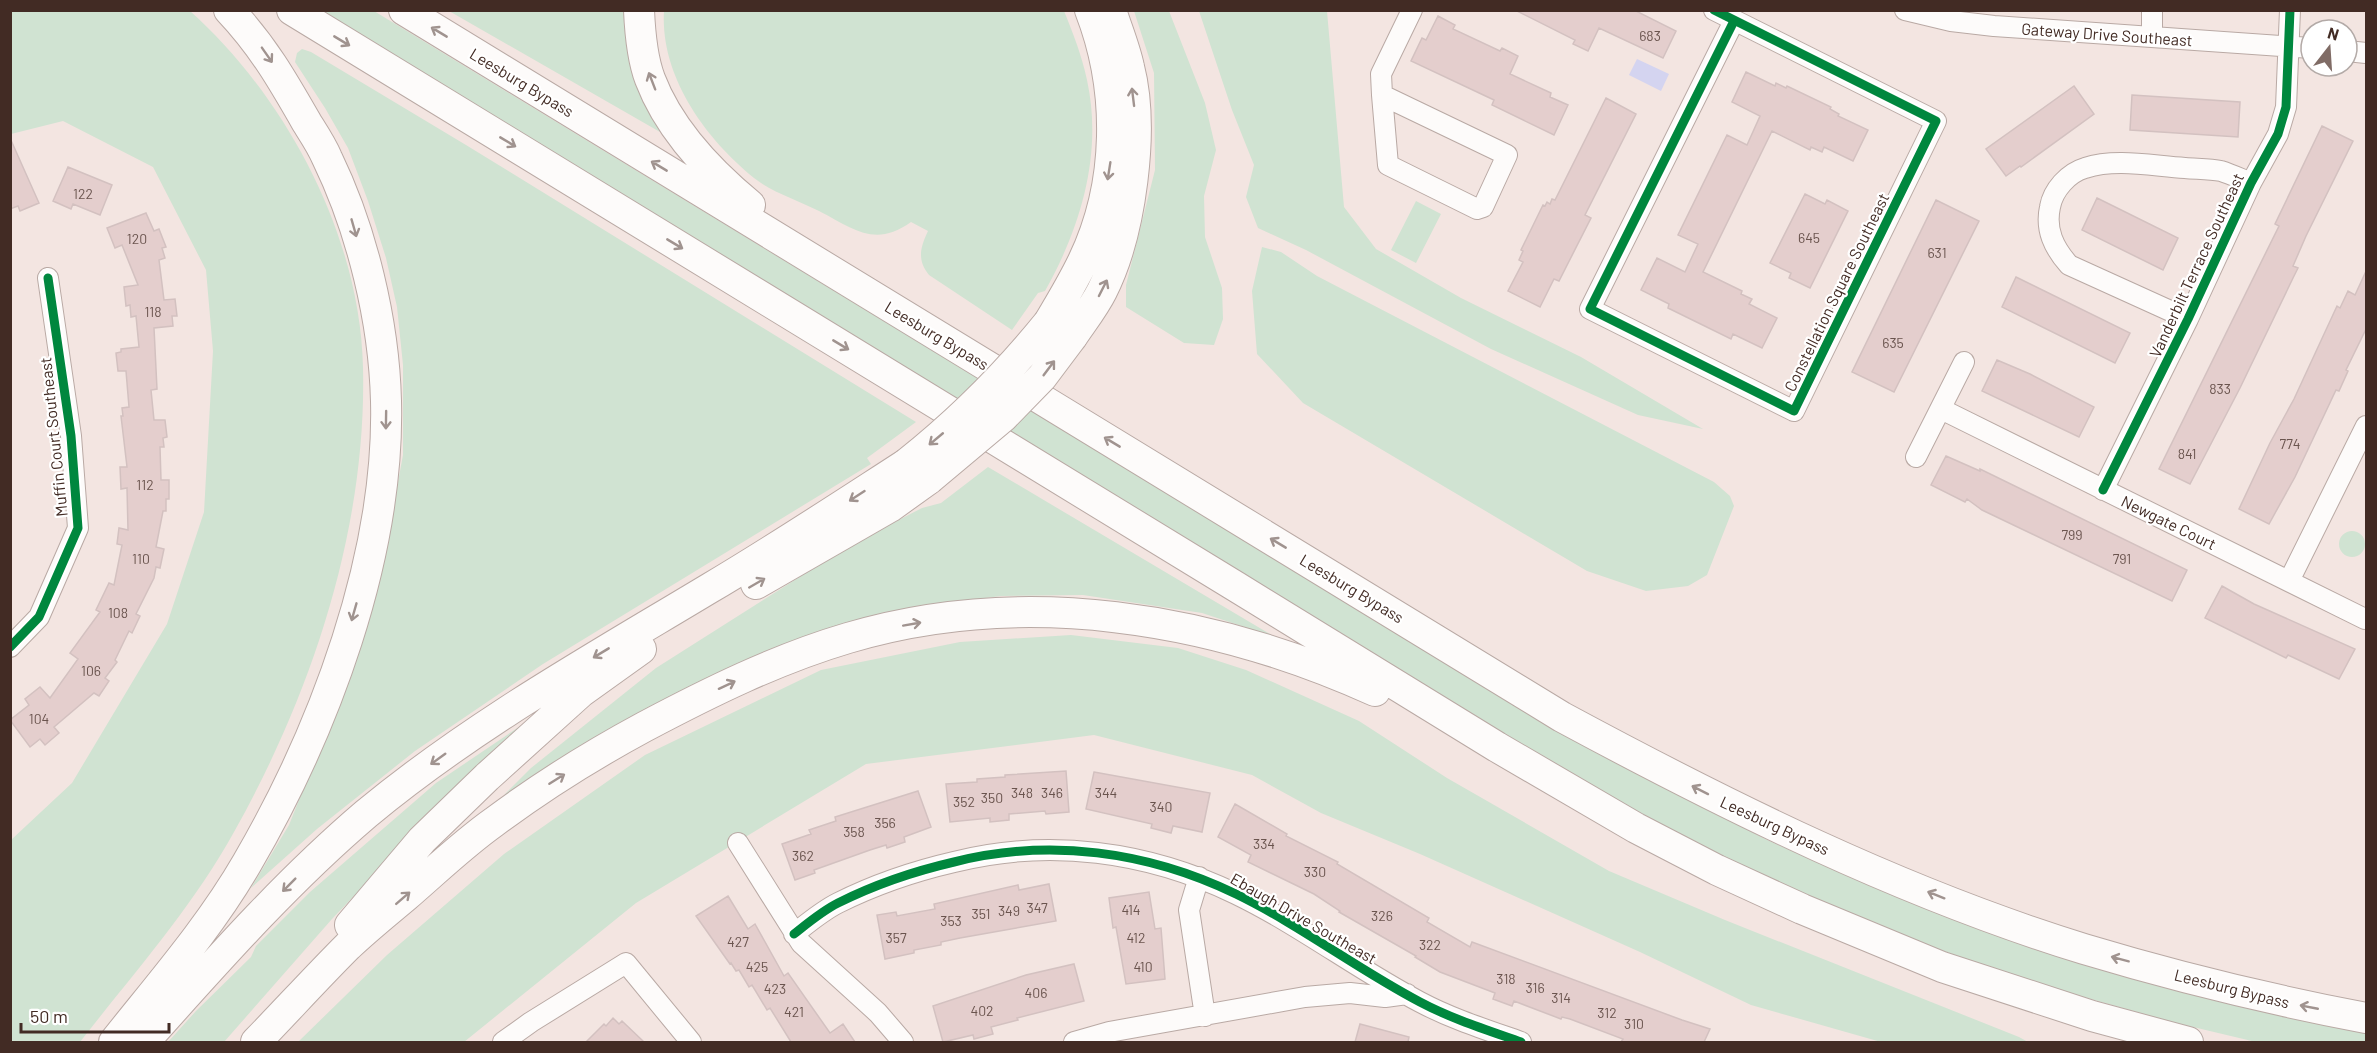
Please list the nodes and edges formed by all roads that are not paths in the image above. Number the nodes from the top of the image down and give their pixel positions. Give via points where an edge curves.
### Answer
1 (229, 10) edge
2 (292, 10) edge
3 (404, 10) edge
4 (639, 10) edge
5 (1090, 10) edge
6 (1112, 10) edge
7 (1412, 10) edge
8 (1714, 10) edge
9 (1905, 10) edge
10 (2152, 10) edge
11 (2290, 10) edge
12 (1734, 21) junction
13 (2152, 36) junction
14 (2288, 47) junction
15 (2299, 47) edge
16 (1383, 95) junction
17 (2251, 183) junction
18 (48, 278) dead end
19 (906, 317) junction
20 (2188, 319) junction
21 (1061, 329) junction
22 (1964, 362) dead end
23 (1941, 409) junction
24 (2367, 426) edge
25 (1917, 457) dead end
26 (917, 471) junction
27 (2103, 490) junction
28 (2289, 581) junction
29 (2365, 619) edge
30 (10, 647) edge
31 (1497, 747) junction
32 (738, 843) dead end
33 (1199, 877) junction
34 (794, 934) junction
35 (1407, 994) junction
36 (1205, 1016) junction
37 (2367, 1018) edge
38 (114, 1042) edge
39 (144, 1042) edge
40 (255, 1042) edge
41 (503, 1042) edge
42 (691, 1042) edge
43 (903, 1042) edge
44 (1074, 1042) edge
45 (1521, 1042) edge
46 (2188, 1042) edge

1 -> 38 highway via 287,84 327,156 346,201 373,297 383,354 386,402 382,488 364,579 341,658 313,734 280,805 208,923
2 -> 31 highway
19 -> 3 highway, Leesburg Bypass
19 -> 4 highway via 787,235 713,171 690,145 650,78
5 -> 21 highway via 1106,62 1111,95 1110,163 1096,229
21 -> 6 highway via 1102,292 1127,223 1135,152 1135,109 1130,69
7 - 16 street via 1381,74
8 - 12 street, Constellation Square Southeast
9 - 13 street, Gateway Drive Southeast via 1994,26
10 - 13 street
11 - 14 street, Vanderbilt Terrace Southeast
12 - 12 street, Constellation Square Southeast via 1590,309 1794,411 1936,121
13 - 14 street, Gateway Drive Southeast
14 - 15 street, Gateway Drive Southeast
14 - 17 street, Vanderbilt Terrace Southeast via 2286,107 2278,134
16 - 16 street via 1507,155 1483,207 1477,209 1388,165
17 - 20 street, Vanderbilt Terrace Southeast
17 - 20 street, Vanderbilt Terrace Southeast via 2221,171 2112,163 2083,168 2056,191 2048,221 2051,238 2069,265
18 - 30 street, Muffin Court Southeast via 71,436 78,528 39,618
37 -> 19 highway, Leesburg Bypass via 2282,1001 2084,948 1883,874 1755,818 1562,717
20 - 27 street, Vanderbilt Terrace Southeast
21 - 26 highway, bridge via 1026,351 939,437
22 - 23 street
23 - 25 street
23 - 27 street, Newgate Court
24 - 28 street
26 -> 39 highway via 790,540 524,699 421,771 311,864 244,931
40 -> 26 highway via 422,840 581,692 644,648 890,507
27 - 28 street, Newgate Court
28 - 29 street, Newgate Court
40 -> 31 highway via 349,945 492,823 544,787 644,727 759,670 886,628 956,617 1067,613 1139,619 1199,630 1345,678
31 - 46 highway via 1646,834 1867,937 1963,974
32 - 34 street
33 - 34 street, Ebaugh Drive Southeast via 1118,855 1073,850 975,856 930,867 838,903
33 - 35 street, Ebaugh Drive Southeast via 1238,895
33 - 36 street via 1189,910
34 - 43 street via 878,1013
35 - 36 street via 1305,997
35 - 45 street, Ebaugh Drive Southeast via 1463,1022
36 - 44 street
41 - 42 street via 626,963

